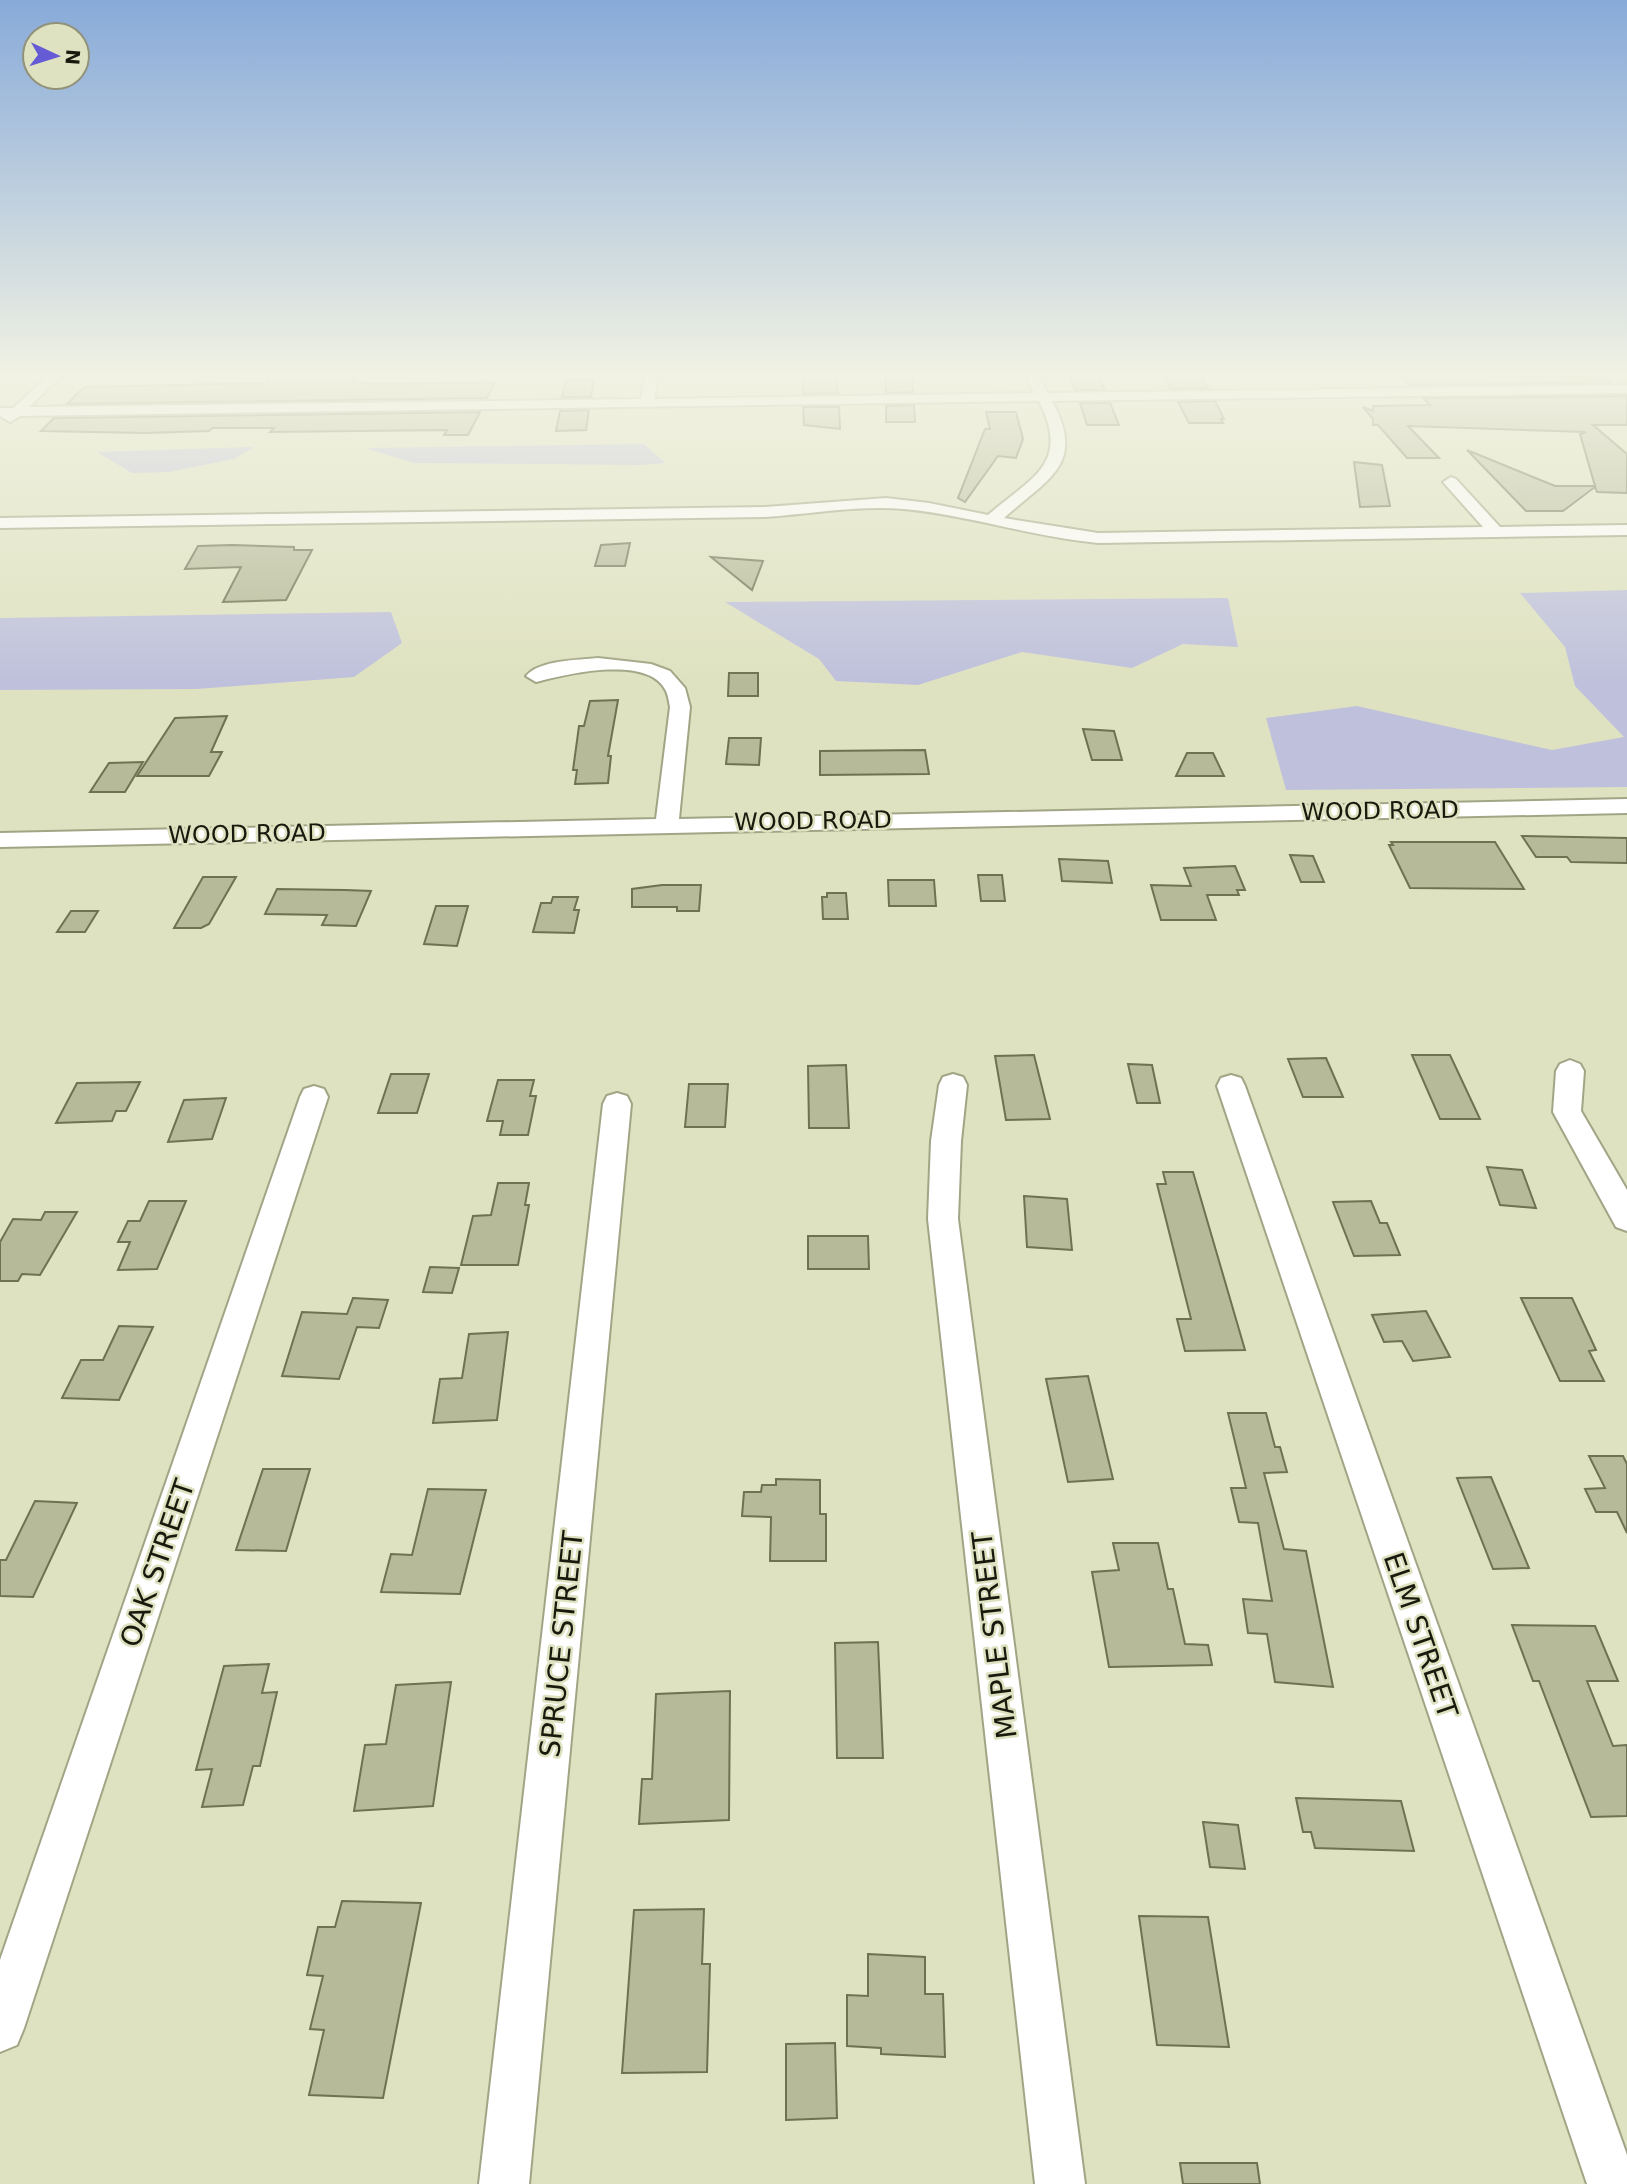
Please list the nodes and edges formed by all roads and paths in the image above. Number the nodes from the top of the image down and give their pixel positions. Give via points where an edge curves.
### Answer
1 (1040, 478) edge
2 (1451, 482) dead end
3 (992, 520) junction
4 (0, 523) edge
5 (1627, 530) edge
6 (1497, 533) junction
7 (536, 676) dead end
8 (1627, 806) edge
9 (667, 824) junction
10 (0, 839) edge
11 (1570, 1071) dead end
12 (953, 1085) dead end
13 (1231, 1086) dead end
14 (314, 1097) dead end
15 (617, 1104) dead end
16 (1627, 1218) edge
17 (0, 2028) edge
18 (504, 2184) edge
19 (1060, 2184) edge
20 (1612, 2184) edge

1 - 3 street
2 - 6 street
3 - 4 street via 882,502 765,512
3 - 6 street via 1035,532 1098,538
5 - 6 street
7 - 9 street via 560,666 614,664 653,669 678,688 680,707
8 - 9 street, WOOD ROAD
9 - 10 street, WOOD ROAD
11 - 16 street via 1567,1112
12 - 19 street, MAPLE STREET via 943,1219
13 - 20 street, ELM STREET
14 - 17 street, OAK STREET
15 - 18 street, SPRUCE STREET

